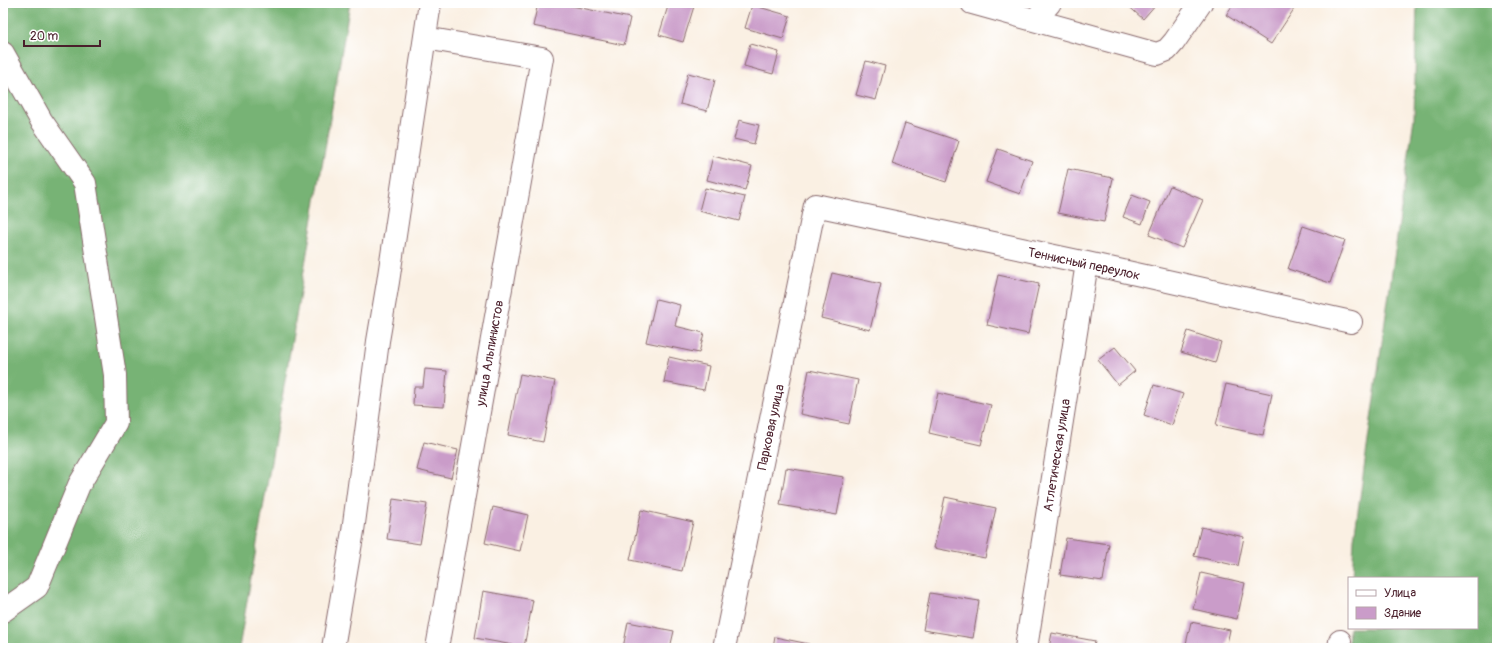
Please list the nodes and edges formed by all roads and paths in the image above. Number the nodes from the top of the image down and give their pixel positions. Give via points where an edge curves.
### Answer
1 (430, 3) edge
2 (972, 3) edge
3 (1050, 3) edge
4 (1200, 3) edge
5 (1035, 20) junction
6 (425, 38) junction
7 (3, 53) edge
8 (815, 205) joint
9 (1087, 263) junction
10 (1352, 322) dead end
11 (3, 610) edge
12 (333, 648) edge
13 (437, 648) edge
14 (724, 648) edge
15 (1026, 648) edge

1 - 6 street
2 - 5 street
3 - 5 street
4 - 5 street via 1174,42 1167,50 1157,54
6 - 12 street via 378,341 353,530
6 - 13 street, улица Альпинистов via 542,58
7 - 11 street via 41,120 85,183 115,375 116,423 79,485 37,586
8 - 9 street, Теннисный переулок
8 - 14 street, Парковая улица
9 - 10 street, Теннисный переулок
9 - 15 street, Атлетическая улица

